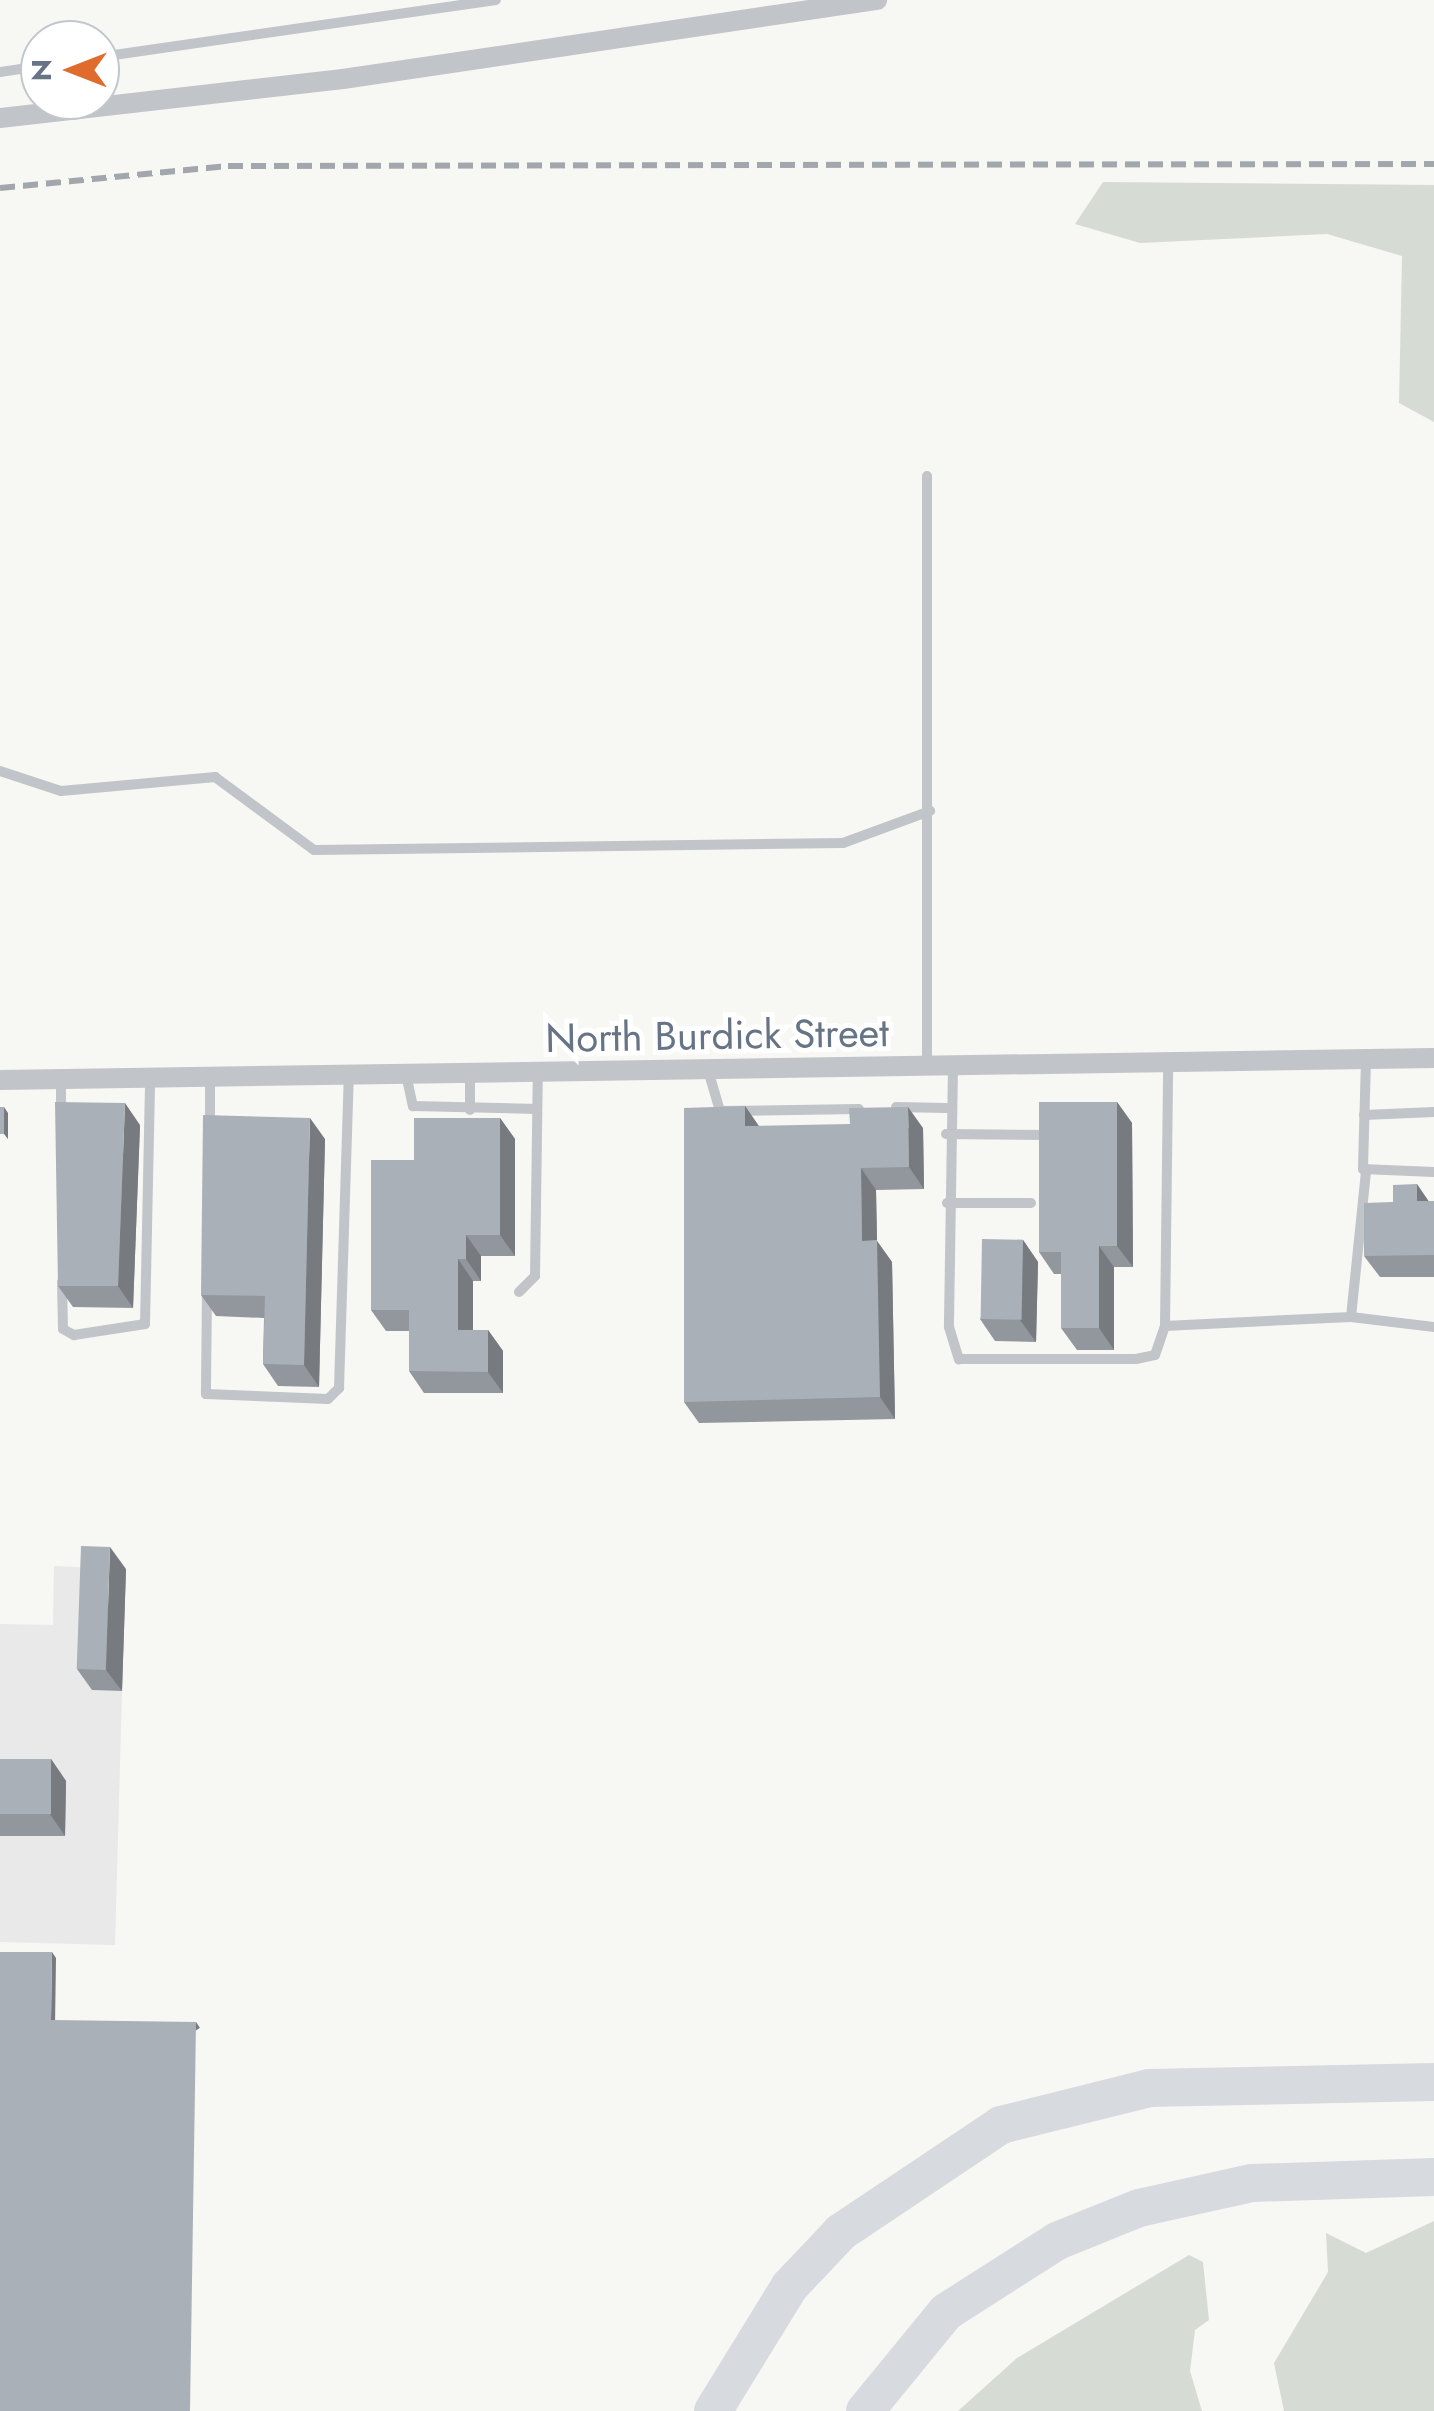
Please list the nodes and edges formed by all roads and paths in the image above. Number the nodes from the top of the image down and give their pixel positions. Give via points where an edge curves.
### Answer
1 (496, 0) edge
2 (877, 0) edge
3 (120, 55) edge
4 (0, 118) edge
5 (927, 476) dead end
6 (0, 771) edge
7 (930, 811) junction
8 (1366, 1058) junction
9 (1434, 1058) edge
10 (1168, 1064) junction
11 (927, 1067) junction
12 (954, 1067) junction
13 (708, 1070) junction
14 (538, 1072) junction
15 (470, 1073) junction
16 (406, 1074) junction
17 (349, 1075) junction
18 (210, 1077) junction
19 (150, 1078) junction
20 (60, 1079) junction
21 (0, 1080) edge
22 (537, 1108) junction
23 (946, 1108) junction
24 (470, 1110) junction
25 (1434, 1112) edge
26 (1364, 1115) junction
27 (946, 1134) junction
28 (1046, 1135) edge
29 (210, 1136) edge
30 (61, 1137) edge
31 (1434, 1172) edge
32 (1366, 1173) junction
33 (947, 1203) junction
34 (1031, 1203) dead end
35 (62, 1271) edge
36 (208, 1275) edge
37 (519, 1292) dead end
38 (1351, 1317) junction
39 (1166, 1326) junction
40 (1434, 1327) edge
41 (1434, 2082) edge
42 (1434, 2177) edge
43 (713, 2411) edge
44 (865, 2411) edge

1 - 3 lane
2 - 4 street via 343,79
5 - 7 lane
6 - 7 lane via 60,791 215,777 314,850 843,843
7 - 11 lane
8 - 9 street, North Burdick Street
8 - 10 street, North Burdick Street
8 - 26 lane
10 - 12 street, North Burdick Street
10 - 39 lane
11 - 12 street, North Burdick Street
11 - 13 street, North Burdick Street
12 - 23 lane
13 - 14 street, North Burdick Street
13 - 23 lane via 720,1111
14 - 15 street, North Burdick Street
14 - 22 lane
15 - 16 street, North Burdick Street
15 - 24 lane
16 - 17 street, North Burdick Street
16 - 24 lane via 413,1106
17 - 18 street, North Burdick Street
17 - 36 lane via 339,1388 328,1399 206,1394
18 - 19 street, North Burdick Street
18 - 29 lane
19 - 20 street, North Burdick Street
19 - 35 lane via 145,1324 114,1334 63,1329
20 - 21 street, North Burdick Street
20 - 30 lane
22 - 24 lane
22 - 37 lane via 535,1276
23 - 27 lane
25 - 26 lane
26 - 32 lane
27 - 28 lane
27 - 33 lane
31 - 32 lane
32 - 38 lane
33 - 34 lane
33 - 39 lane via 949,1327 960,1359 1155,1355
38 - 39 lane
38 - 40 lane
41 - 43 highway via 1149,2088 1002,2125 840,2232 780,2300
42 - 44 highway via 1252,2183 1138,2208 1058,2241 946,2312

